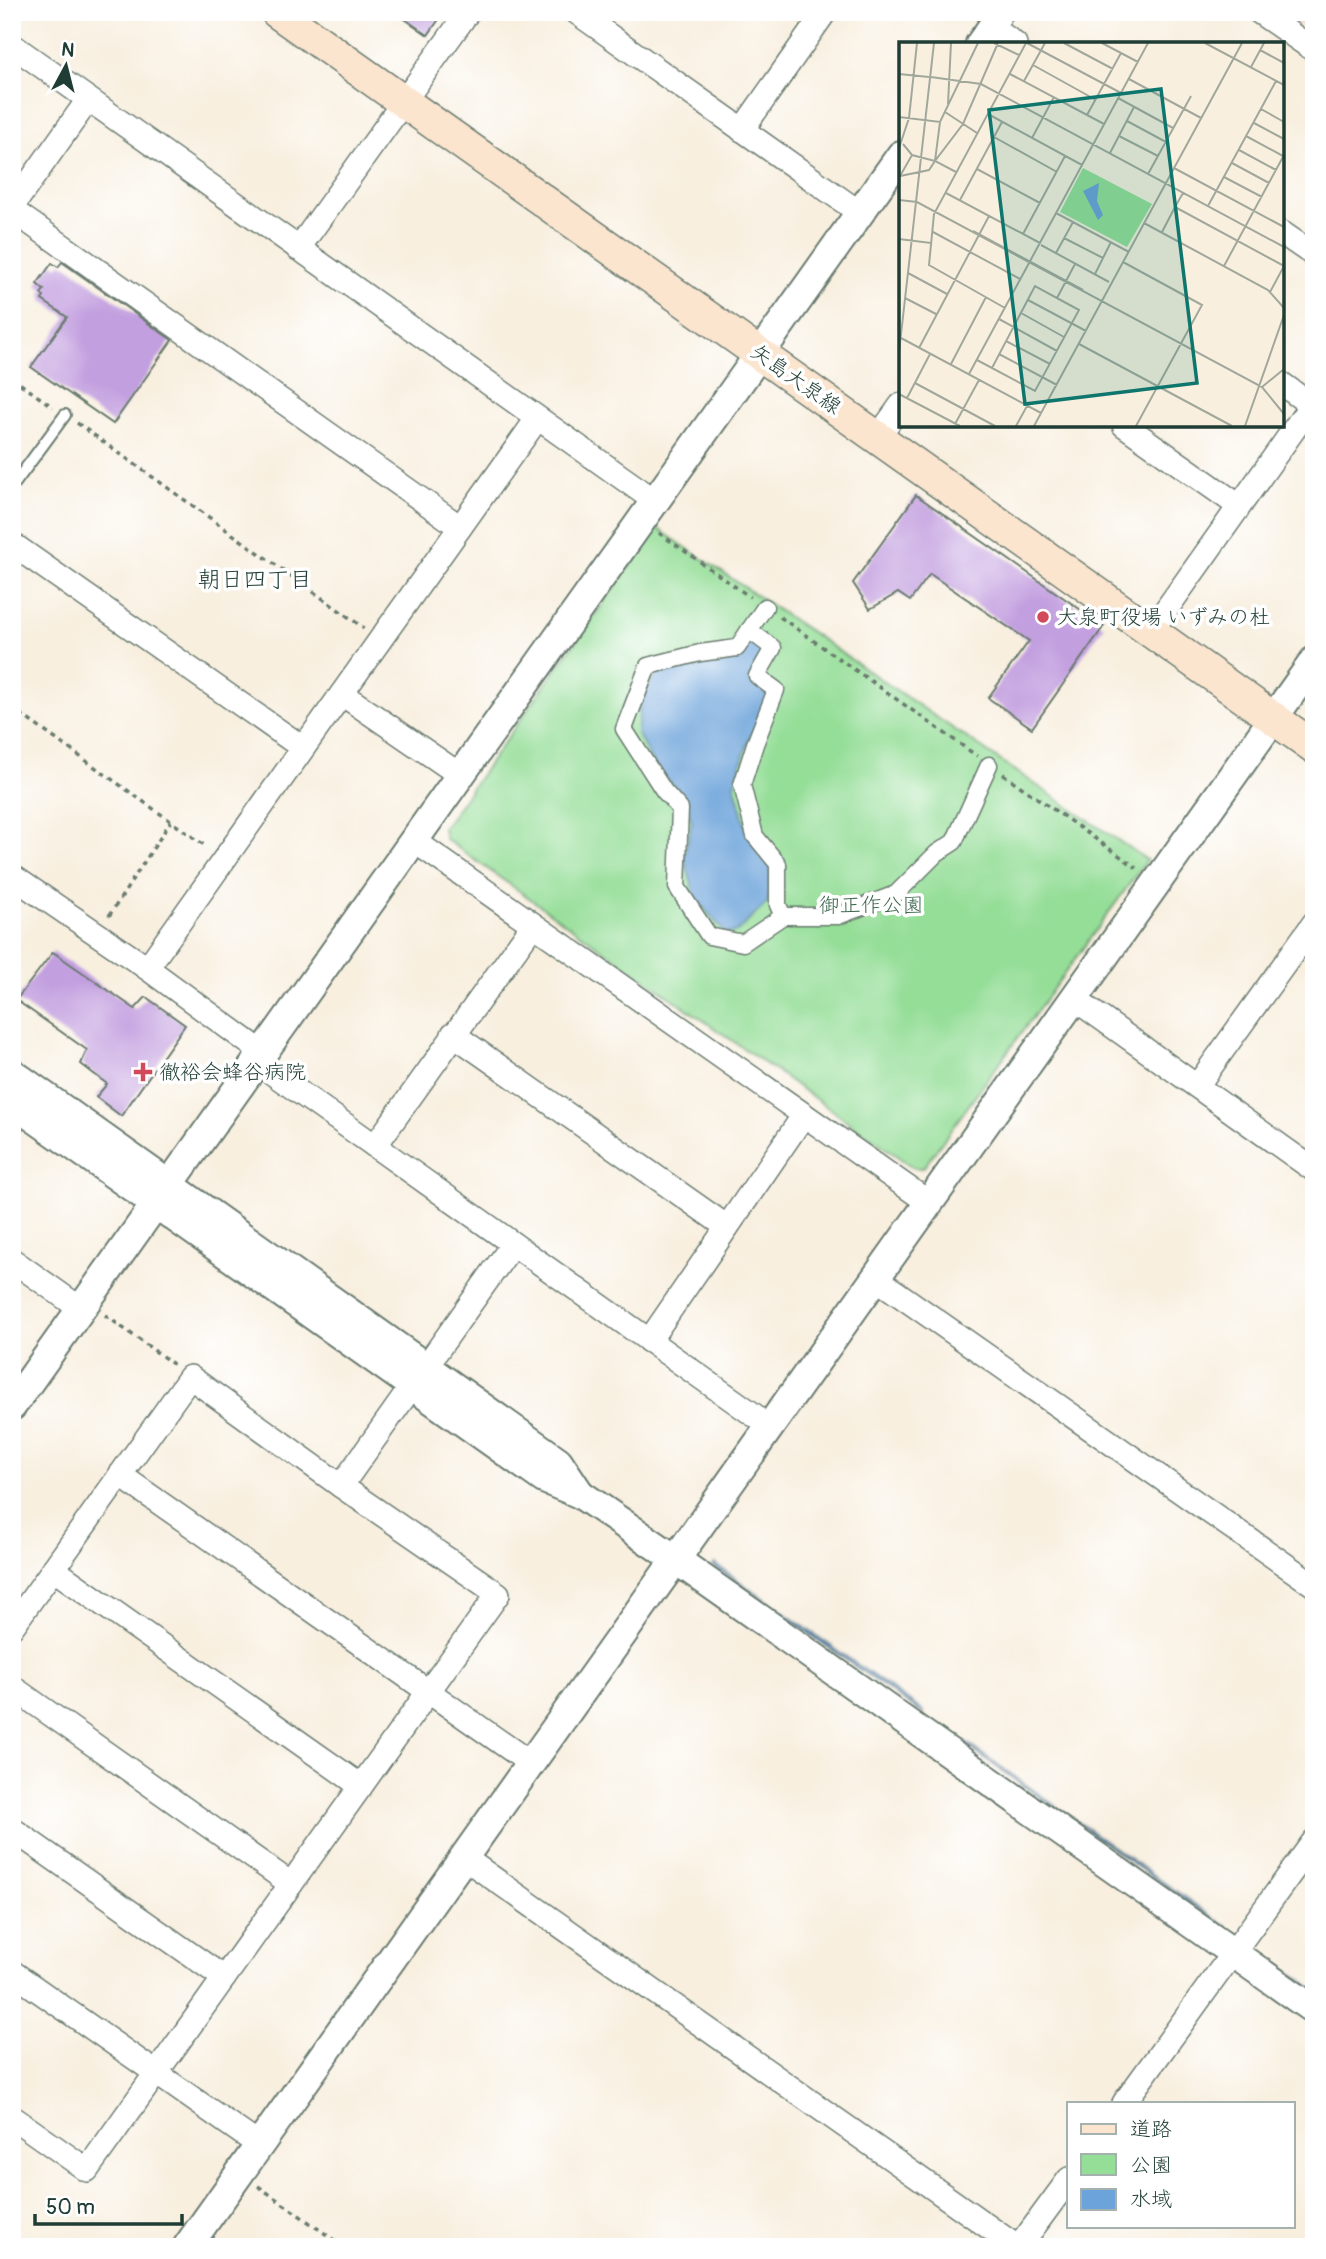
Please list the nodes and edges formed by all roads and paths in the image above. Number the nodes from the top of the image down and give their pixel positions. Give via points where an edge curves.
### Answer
1 (277, 12) edge
2 (468, 12) edge
3 (576, 12) edge
4 (1259, 12) edge
5 (819, 15) edge
6 (991, 28) edge
7 (1012, 42) edge
8 (12, 45) edge
9 (1314, 50) edge
10 (88, 100) junction
11 (403, 102) junction
12 (742, 130) junction
13 (899, 158) edge
14 (12, 208) edge
15 (860, 213) junction
16 (1284, 234) edge
17 (298, 249) junction
18 (1314, 255) edge
19 (759, 353) junction
20 (12, 377) edge
21 (1284, 385) edge
22 (1312, 403) edge
23 (899, 408) edge
24 (65, 415) junction
25 (537, 419) junction
26 (1127, 427) edge
27 (878, 437) junction
28 (12, 487) edge
29 (1239, 506) junction
30 (648, 511) junction
31 (460, 527) junction
32 (12, 544) edge
33 (765, 607) junction
34 (749, 630) junction
35 (1150, 631) junction
36 (381, 639) junction
37 (1314, 660) edge
38 (342, 694) junction
39 (12, 708) edge
40 (1274, 719) junction
41 (1314, 747) edge
42 (303, 748) junction
43 (989, 765) junction
44 (460, 775) junction
45 (171, 821) junction
46 (414, 841) junction
47 (224, 859) junction
48 (1142, 872) dead end
49 (12, 876) edge
50 (783, 916) junction
51 (1314, 923) edge
52 (533, 925) junction
53 (97, 935) junction
54 (147, 968) junction
55 (1073, 998) junction
56 (453, 1034) junction
57 (265, 1062) junction
58 (12, 1073) edge
59 (1197, 1086) junction
60 (12, 1102) edge
61 (804, 1115) junction
62 (375, 1146) junction
63 (1314, 1170) edge
64 (163, 1194) junction
65 (928, 1202) junction
66 (727, 1227) junction
67 (513, 1244) junction
68 (12, 1260) edge
69 (874, 1277) junction
70 (84, 1305) junction
71 (649, 1341) junction
72 (420, 1375) junction
73 (190, 1377) junction
74 (12, 1406) edge
75 (754, 1415) dead end
76 (120, 1475) junction
77 (341, 1486) junction
78 (675, 1559) junction
79 (53, 1569) junction
80 (1314, 1586) edge
81 (12, 1627) edge
82 (12, 1686) edge
83 (428, 1692) junction
84 (530, 1763) junction
85 (361, 1786) junction
86 (12, 1829) edge
87 (1314, 1841) edge
88 (463, 1857) junction
89 (291, 1884) junction
90 (1234, 1954) junction
91 (12, 1972) edge
92 (224, 1978) junction
93 (1314, 2010) edge
94 (157, 2072) junction
95 (1125, 2102) edge
96 (12, 2117) edge
97 (259, 2145) junction
98 (239, 2173) junction
99 (1067, 2182) edge
100 (187, 2247) edge
101 (344, 2247) edge
102 (1018, 2247) edge

1 - 11 main road, 矢島大泉線
2 - 11 street
3 - 12 street
4 - 9 street
5 - 12 street
6 - 7 street
8 - 10 street
10 - 14 street
10 - 17 street
11 - 17 street
11 - 19 main road, 矢島大泉線
12 - 15 street
13 - 15 street
14 - 31 street
15 - 19 street
16 - 18 street
17 - 25 street
19 - 27 main road, 矢島大泉線
19 - 30 street
20 - 24 path
21 - 22 street
22 - 29 street
23 - 27 street
24 - 28 lane
24 - 36 path
25 - 30 street
25 - 31 street
26 - 29 street
27 - 35 main road, 矢島大泉線
29 - 35 street
30 - 33 path
30 - 44 street
31 - 36 street
32 - 42 street
33 - 34 street
33 - 43 path
34 - 50 street via 773,648 757,676 776,690 741,785 754,836 778,864 778,905
34 - 50 street via 737,649 648,666 624,729 680,809 677,887 709,936 743,943
35 - 40 main road, 矢島大泉線
36 - 38 street
37 - 40 street
38 - 42 street
38 - 44 street
39 - 45 path
40 - 41 main road, 矢島大泉線
40 - 55 street
42 - 47 street
43 - 48 path
43 - 50 street via 954,842 896,894 838,916
44 - 46 street
45 - 47 path
45 - 53 path
46 - 52 street
46 - 57 street
47 - 54 street
49 - 53 street
51 - 59 street
52 - 56 street
52 - 61 street
53 - 54 street
54 - 57 street
55 - 59 street
55 - 65 street
56 - 62 street
56 - 66 street
57 - 62 street
57 - 64 street
58 - 64 street
59 - 63 street
60 - 64 street
61 - 65 street
61 - 66 street
62 - 67 street
64 - 70 street
64 - 72 street
65 - 69 street
66 - 71 street
67 - 71 street
67 - 72 street
68 - 70 street
69 - 78 street
69 - 80 street
70 - 73 path
70 - 74 street
71 - 75 street
72 - 77 street
72 - 78 street via 544,1479 580,1494
73 - 76 street
73 - 77 street
76 - 79 street
76 - 83 street
77 - 83 street via 498,1594
78 - 84 street
78 - 90 street
79 - 81 street
79 - 85 street
82 - 89 street
83 - 84 street
83 - 85 street
84 - 88 street
85 - 89 street
86 - 92 street
87 - 90 street
88 - 97 street
88 - 102 street
89 - 92 street
90 - 93 street
90 - 95 street
91 - 94 street
92 - 94 street
94 - 96 street via 87,2170
94 - 97 street
97 - 98 street
98 - 100 street
98 - 101 path
99 - 102 street

